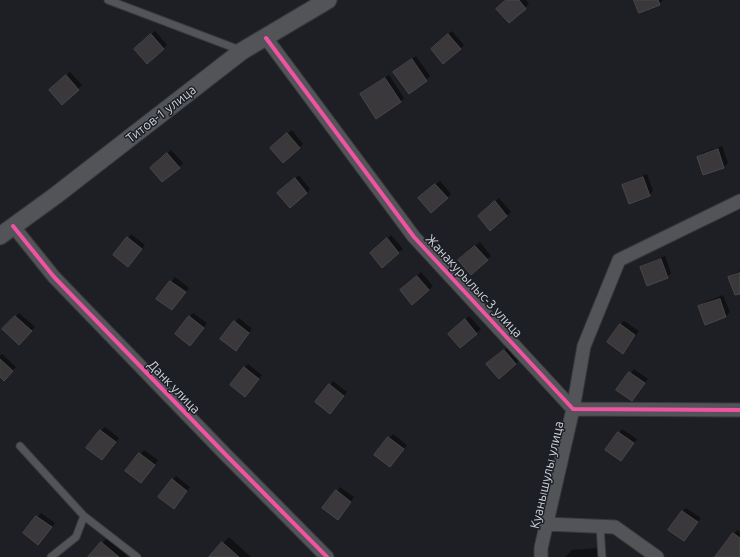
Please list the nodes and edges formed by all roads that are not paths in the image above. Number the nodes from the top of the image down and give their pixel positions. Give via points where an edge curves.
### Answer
1 (108, 0) edge
2 (328, 0) edge
3 (266, 38) junction
4 (242, 51) junction
5 (740, 201) edge
6 (7, 231) edge
7 (573, 409) junction
8 (740, 410) edge
9 (20, 446) dead end
10 (84, 516) junction
11 (546, 524) junction
12 (600, 526) junction
13 (51, 557) edge
14 (137, 557) edge
15 (327, 557) edge
16 (541, 557) edge
17 (602, 557) edge
18 (657, 557) edge

1 - 4 lane
2 - 3 street, Титов-1 улица
3 - 4 street, Титов-1 улица
3 - 7 street, Жанакурылыс-3 улица via 414,236
4 - 6 street, Титов-1 улица
5 - 7 street, Куанышулы улица via 619,260 584,346
6 - 15 street, Данк улица
7 - 8 street
7 - 11 street, Куанышулы улица
9 - 10 lane
10 - 13 lane via 76,537
10 - 14 lane
11 - 12 street
11 - 16 street, Куанышулы улица
12 - 17 lane
12 - 18 street via 615,527

